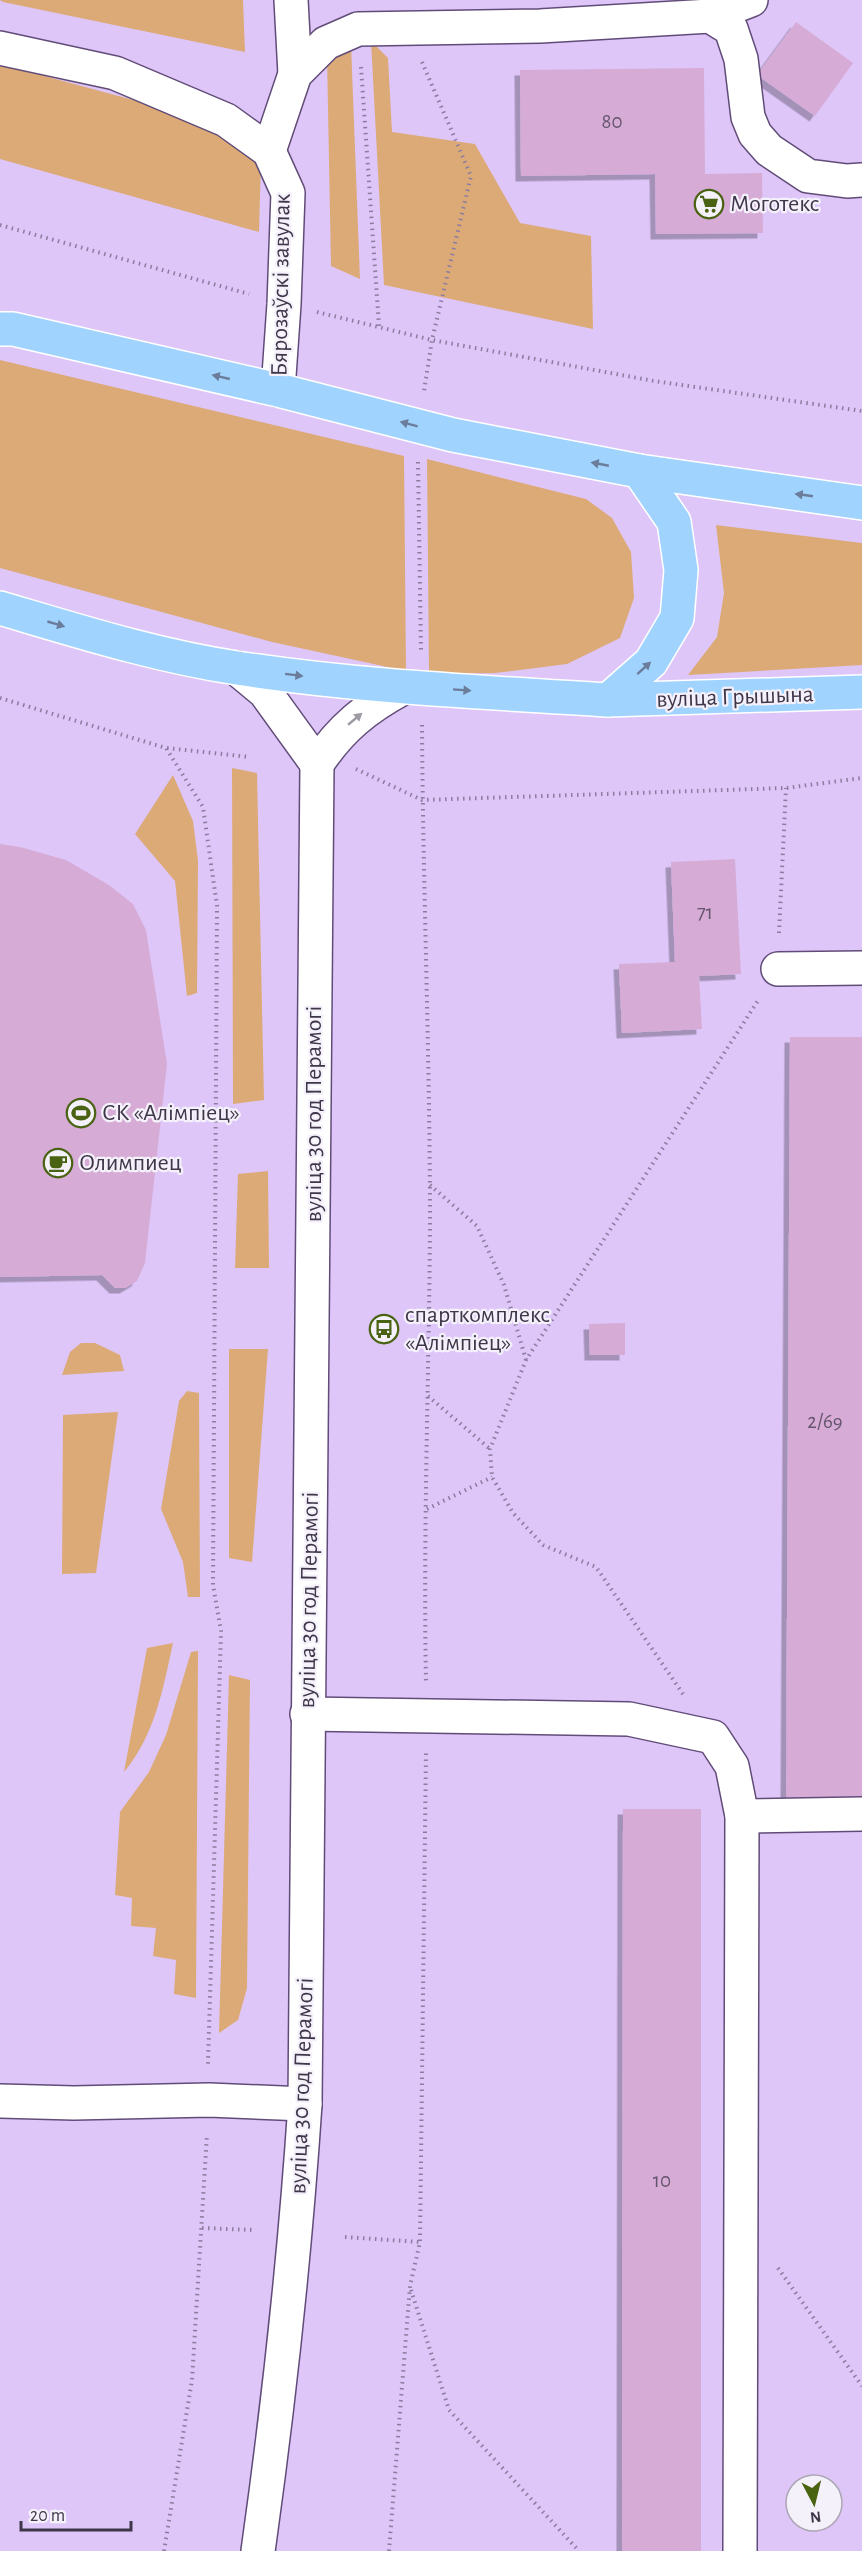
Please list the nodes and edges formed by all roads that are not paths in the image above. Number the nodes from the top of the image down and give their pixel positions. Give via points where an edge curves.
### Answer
1 (291, 0) edge
2 (751, 0) edge
3 (710, 16) junction
4 (0, 48) edge
5 (295, 74) junction
6 (269, 151) junction
7 (862, 180) edge
8 (4, 327) edge
9 (278, 390) junction
10 (639, 471) junction
11 (862, 503) edge
12 (0, 608) edge
13 (236, 668) junction
14 (403, 688) junction
15 (862, 692) edge
16 (608, 700) junction
17 (317, 764) junction
18 (862, 968) edge
19 (778, 969) road end
20 (308, 1714) junction
21 (862, 1814) edge
22 (742, 1816) junction
23 (0, 2101) edge
24 (305, 2104) junction
25 (258, 2551) edge
26 (740, 2551) edge

1 - 5 street
2 - 3 street
3 - 5 street via 540,26 358,29 326,43
3 - 7 street via 731,29 741,59 748,117 755,134 769,150 808,176
4 - 6 street, Бярозаўскі завулак via 115,73 226,120
5 - 6 street
6 - 9 street, Бярозаўскі завулак via 288,193
9 -> 8 main road
10 -> 9 main road via 453,435
11 -> 10 main road
16 -> 10 main road via 651,662 677,618 681,570 674,522
12 -> 13 main road, вуліца Грышына via 101,637
13 -> 14 main road, вуліца Грышына
13 - 17 street via 264,692
14 -> 16 main road, вуліца Грышына
17 -> 14 street via 350,722
15 - 16 main road, вуліца Грышына
17 - 20 street, вуліца 30 год Перамогі
18 - 19 street
20 - 22 street via 629,1719 712,1737 732,1766
20 - 24 street, вуліца 30 год Перамогі
21 - 22 street
22 - 26 street
23 - 24 street via 209,2100
24 - 25 street, вуліца 30 год Перамогі via 296,2233

